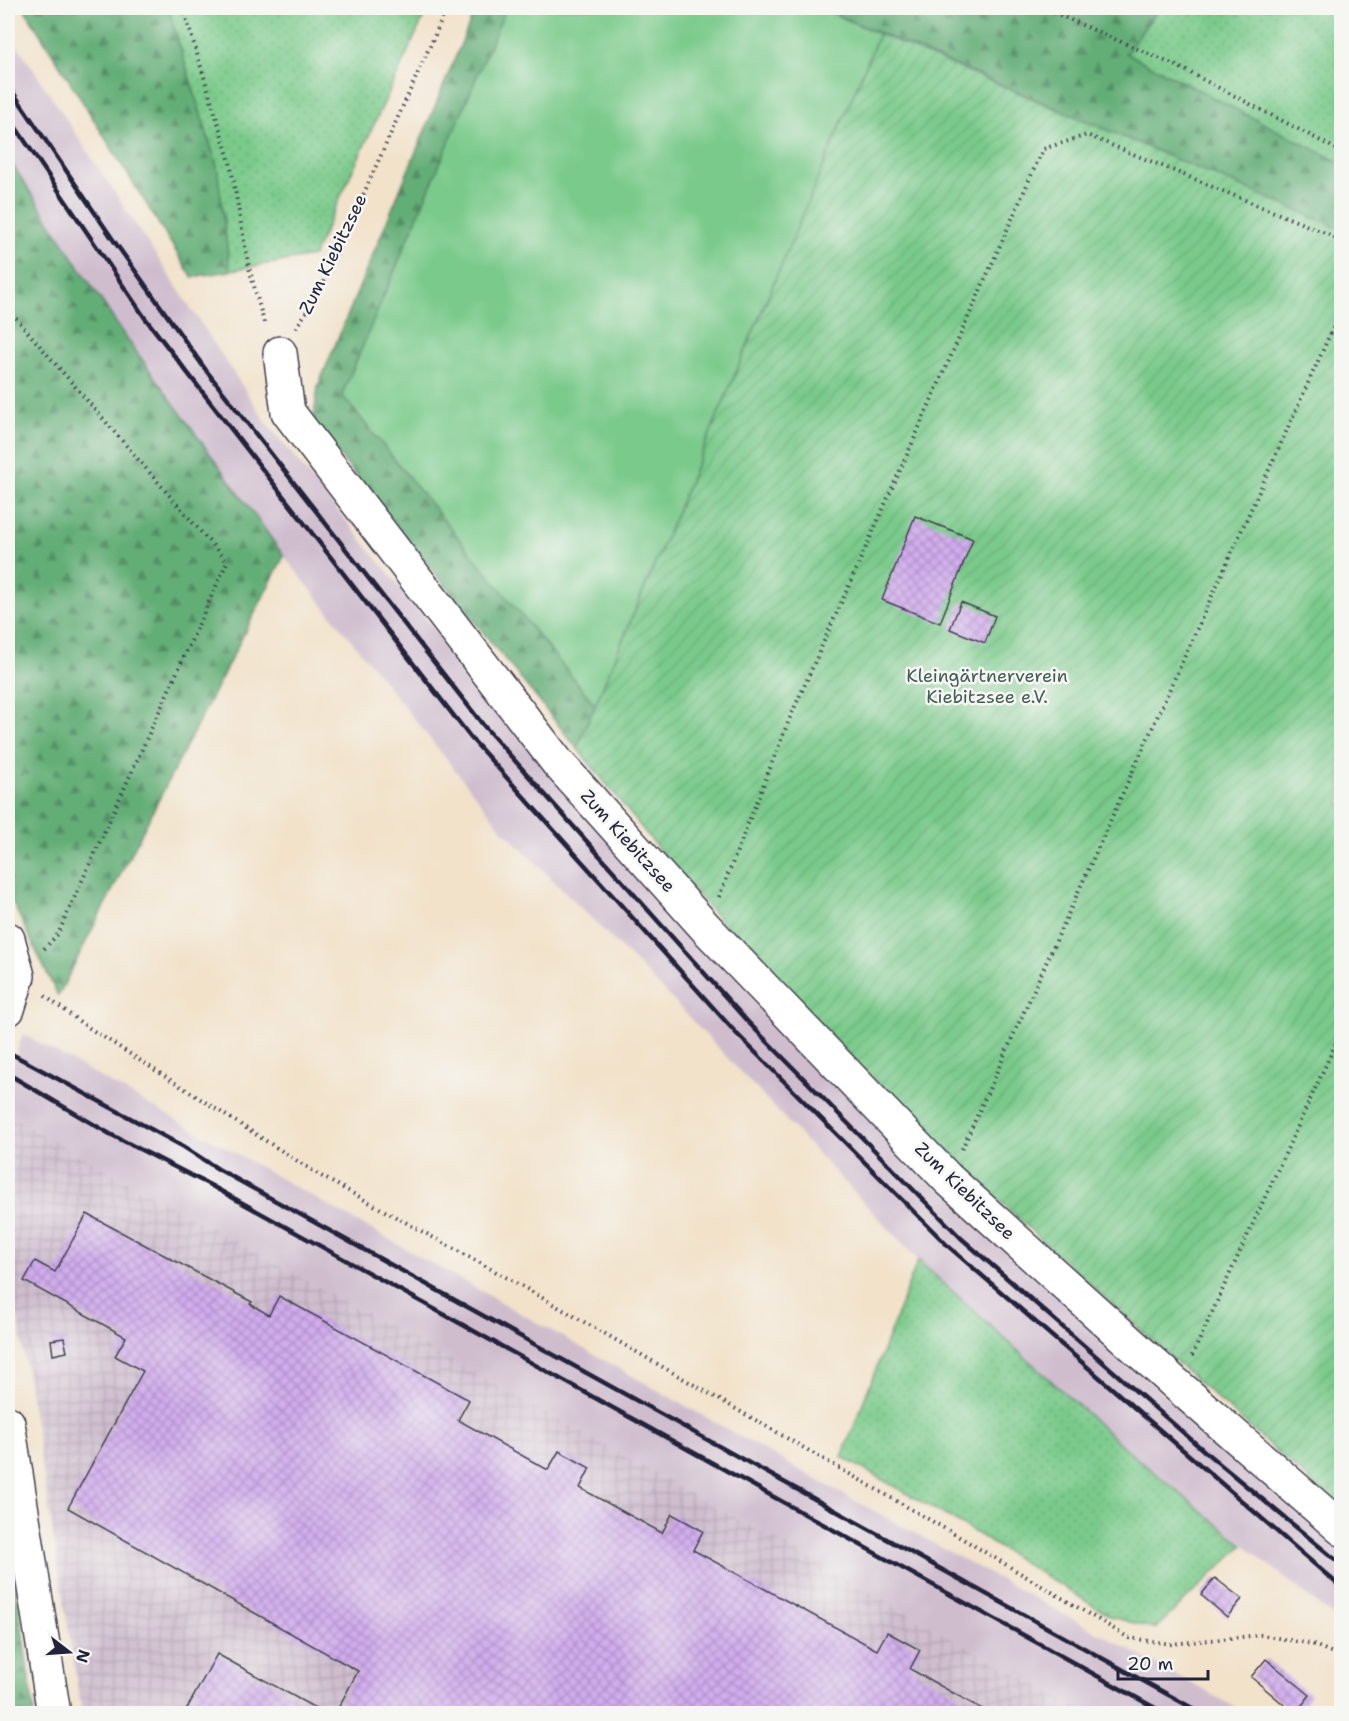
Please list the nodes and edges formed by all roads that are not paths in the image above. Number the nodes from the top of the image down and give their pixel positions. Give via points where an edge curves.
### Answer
1 (280, 353) road end
2 (8, 939) edge
3 (8, 1009) edge
4 (8, 1423) edge
5 (1341, 1528) edge
6 (54, 1713) edge

1 - 5 street, Zum Kiebitzsee via 288,412 557,762 706,928 948,1179
2 - 3 street via 18,976
4 - 6 street

